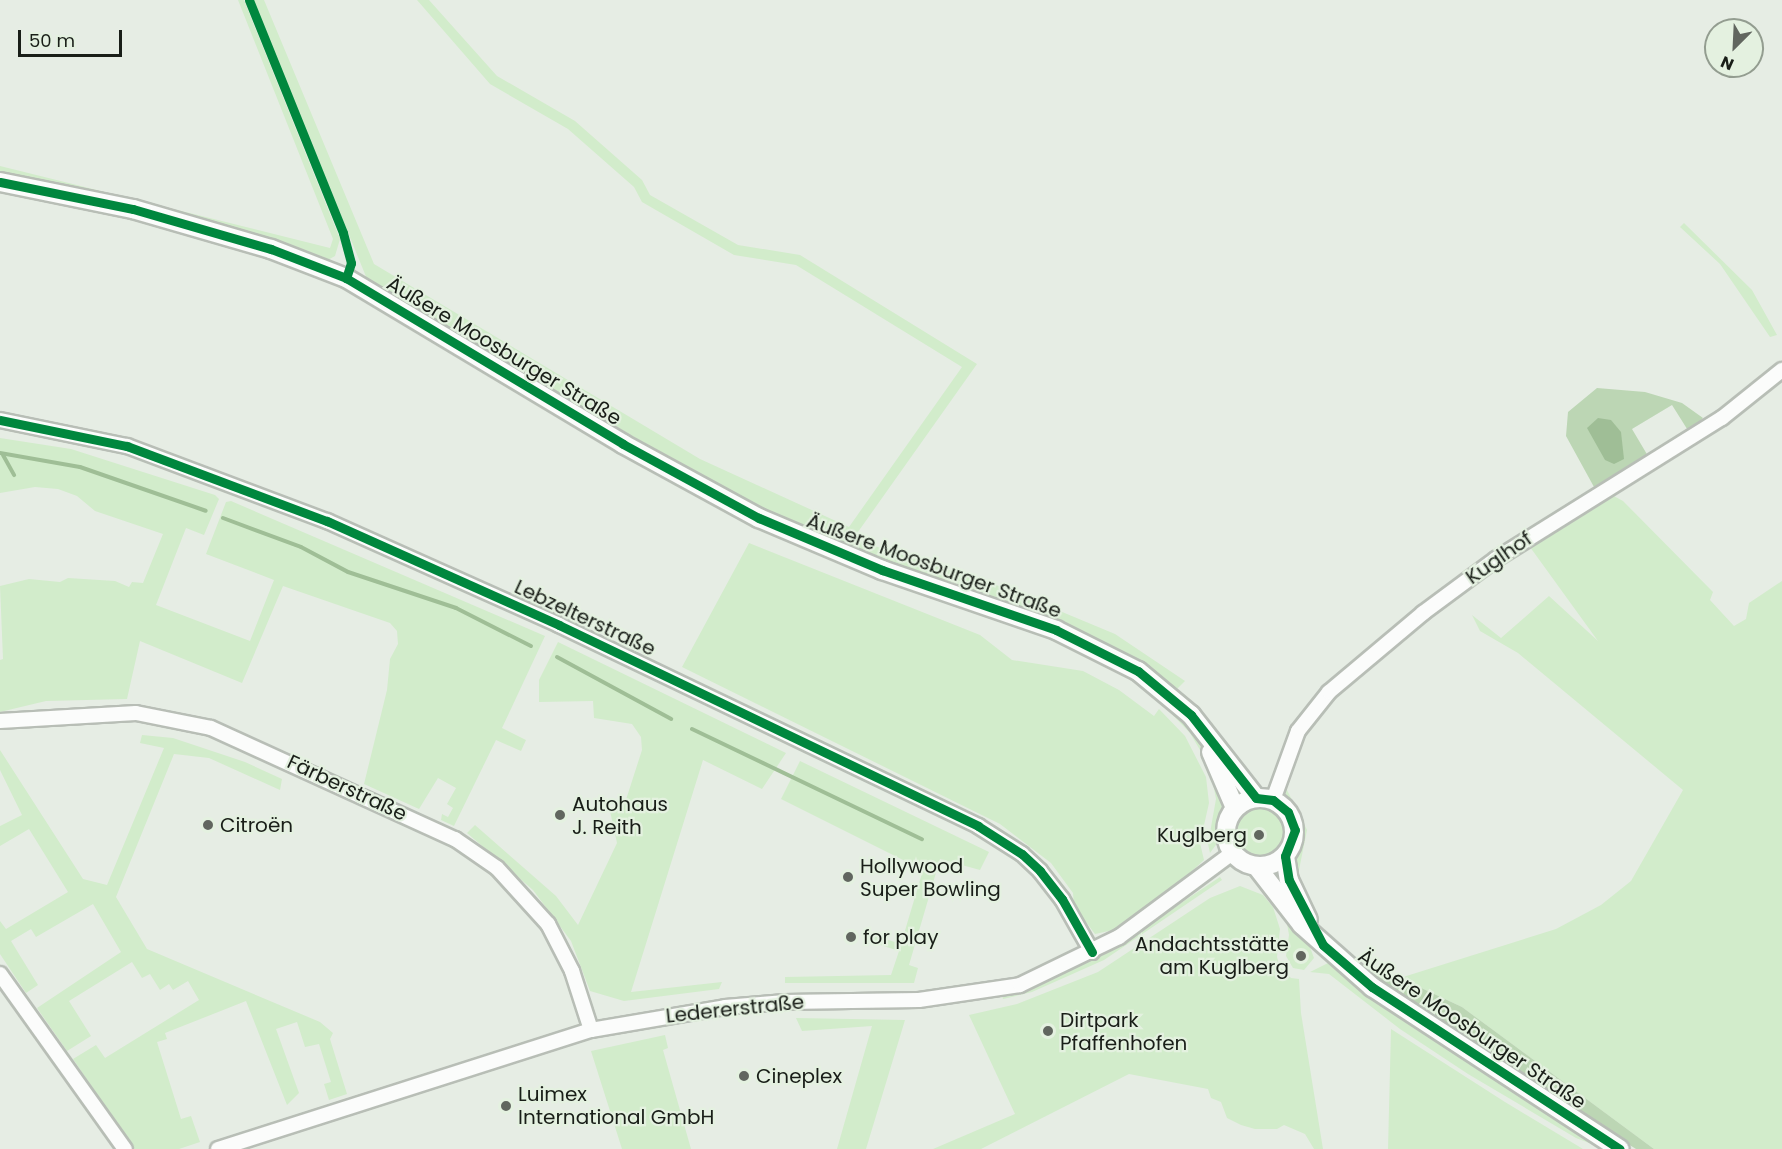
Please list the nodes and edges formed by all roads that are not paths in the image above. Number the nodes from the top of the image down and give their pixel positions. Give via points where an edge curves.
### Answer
1 (0, 182) edge
2 (1782, 370) edge
3 (0, 420) edge
4 (0, 721) edge
5 (1205, 733) junction
6 (1264, 799) junction
7 (1235, 808) junction
8 (1232, 853) junction
9 (1285, 856) junction
10 (1257, 867) junction
11 (1319, 940) junction
12 (1092, 952) junction
13 (0, 974) edge
14 (591, 1030) junction
15 (125, 1149) edge
16 (218, 1149) edge
17 (1620, 1149) edge

1 - 5 street, Äußere Moosburger Straße via 133,209 271,249 346,278 623,444 759,518 861,562 1024,618 1094,647 1171,696
2 - 6 street, Kuglhof via 1722,418 1496,560 1423,613 1329,692 1298,731
3 - 12 street, Lebzelterstraße via 127,446 327,521 548,620 978,826 1022,854 1040,871 1062,899
4 - 14 street, Färberstraße via 136,713 211,728 455,839 498,868 548,924 572,971
5 - 6 street, Äußere Moosburger Straße
5 - 7 street, Äußere Moosburger Straße
6 - 7 street
6 - 9 street, Äußere Moosburger Straße via 1292,820 1294,839
7 - 8 street via 1225,830
8 - 10 street, Äußere Moosburger Straße
8 - 12 street, Ledererstraße via 1119,937
9 - 10 street
9 - 11 street, Äußere Moosburger Straße via 1289,880
10 - 11 street, Äußere Moosburger Straße
11 - 17 street, Äußere Moosburger Straße via 1372,987
12 - 14 street, Ledererstraße via 1020,985 959,997 747,1004
13 - 15 street
14 - 16 street, Ledererstraße

